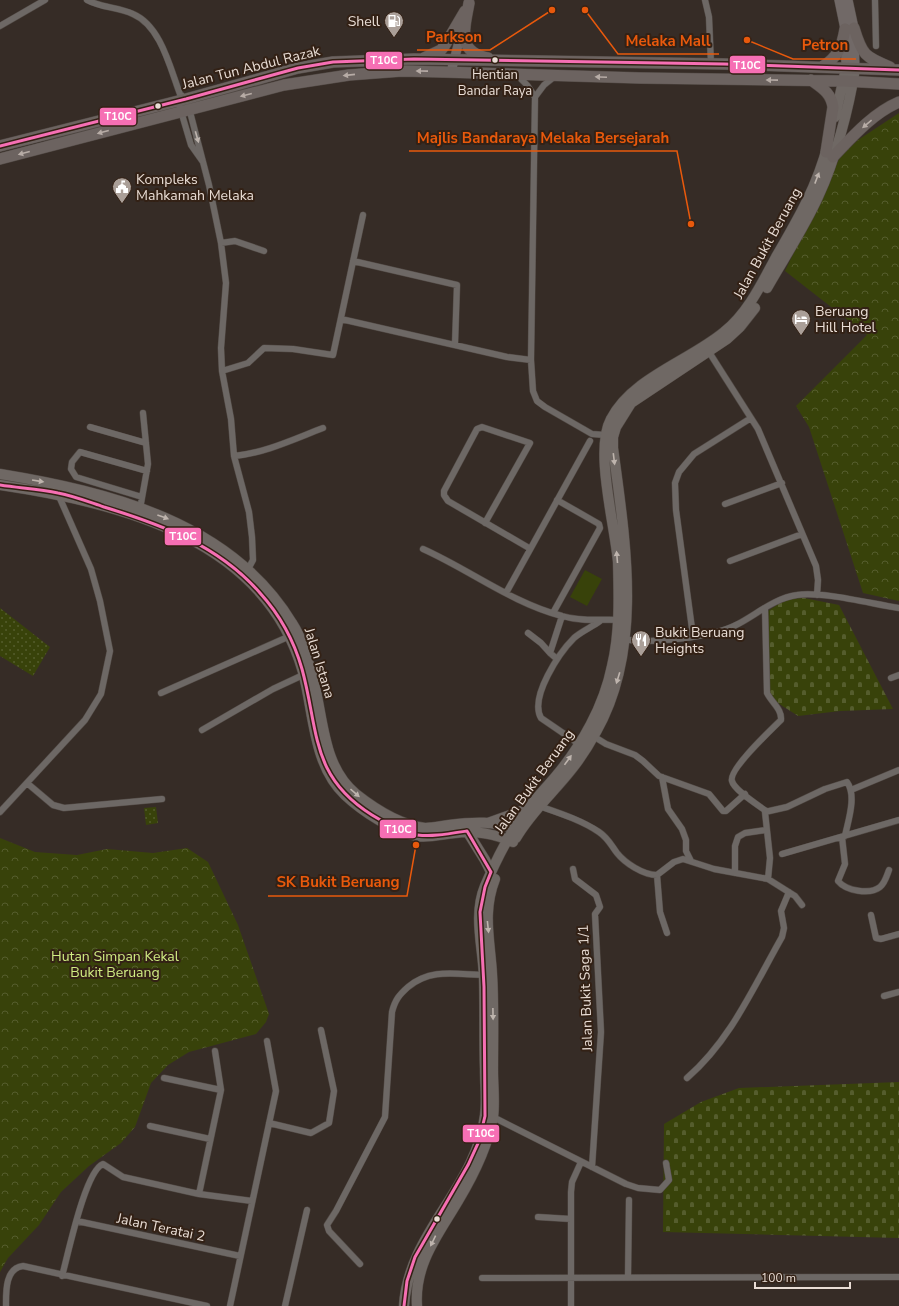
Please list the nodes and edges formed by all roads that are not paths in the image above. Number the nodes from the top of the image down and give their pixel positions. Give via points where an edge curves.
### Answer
1 (44, 0) edge
2 (87, 0) edge
3 (705, 0) edge
4 (839, 0) edge
5 (848, 0) edge
6 (874, 0) edge
7 (470, 1) edge
8 (0, 26) edge
9 (849, 29) junction
10 (876, 46) dead end
11 (422, 60) junction
12 (453, 60) junction
13 (502, 61) junction
14 (711, 64) junction
15 (822, 67) junction
16 (851, 68) junction
17 (898, 70) edge
18 (450, 72) junction
19 (516, 75) junction
20 (555, 76) junction
21 (811, 80) junction
22 (849, 81) junction
23 (899, 84) edge
24 (535, 97) junction
25 (899, 102) edge
26 (183, 103) junction
27 (0, 146) edge
28 (830, 154) junction
29 (0, 159) edge
30 (204, 165) junction
31 (363, 215) dead end
32 (221, 243) junction
33 (264, 251) dead end
34 (353, 262) junction
35 (341, 319) junction
36 (455, 344) junction
37 (709, 352) junction
38 (532, 360) junction
39 (222, 371) junction
40 (143, 413) dead end
41 (751, 418) junction
42 (90, 427) dead end
43 (323, 428) dead end
44 (605, 436) junction
45 (590, 441) dead end
46 (146, 443) junction
47 (234, 456) junction
48 (147, 471) junction
49 (0, 474) edge
50 (782, 484) junction
51 (0, 485) edge
52 (58, 489) junction
53 (142, 497) junction
54 (557, 500) junction
55 (725, 504) dead end
56 (140, 509) junction
57 (485, 523) junction
58 (802, 534) junction
59 (529, 548) junction
60 (423, 549) dead end
61 (730, 561) dead end
62 (247, 572) junction
63 (506, 593) junction
64 (817, 595) junction
65 (764, 608) junction
66 (899, 608) edge
67 (553, 613) junction
68 (562, 616) junction
69 (622, 620) junction
70 (600, 621) junction
71 (528, 633) dead end
72 (290, 636) junction
73 (693, 636) junction
74 (621, 639) junction
75 (550, 653) junction
76 (557, 659) junction
77 (303, 675) junction
78 (899, 676) edge
79 (891, 678) dead end
80 (161, 693) dead end
81 (202, 730) dead end
82 (593, 736) junction
83 (579, 744) junction
84 (899, 770) edge
85 (662, 777) junction
86 (27, 784) junction
87 (851, 790) junction
88 (745, 794) junction
89 (162, 799) dead end
90 (539, 806) junction
91 (527, 809) junction
92 (0, 812) edge
93 (766, 812) junction
94 (899, 820) edge
95 (488, 823) junction
96 (517, 830) junction
97 (766, 830) junction
98 (467, 831) junction
99 (843, 837) junction
100 (510, 841) junction
101 (782, 854) dead end
102 (690, 861) junction
103 (573, 869) dead end
104 (889, 870) dead end
105 (491, 872) junction
106 (735, 873) junction
107 (657, 876) junction
108 (768, 879) junction
109 (789, 892) junction
110 (802, 905) dead end
111 (871, 915) dead end
112 (667, 933) dead end
113 (899, 934) edge
114 (488, 975) junction
115 (899, 992) edge
116 (884, 996) dead end
117 (321, 1030) dead end
118 (267, 1041) dead end
119 (215, 1051) dead end
120 (164, 1078) dead end
121 (687, 1078) dead end
122 (221, 1090) junction
123 (493, 1117) junction
124 (269, 1123) junction
125 (150, 1126) dead end
126 (210, 1139) junction
127 (581, 1162) junction
128 (666, 1163) dead end
129 (592, 1167) junction
130 (199, 1194) junction
131 (629, 1200) dead end
132 (252, 1201) junction
133 (307, 1210) dead end
134 (538, 1218) dead end
135 (571, 1219) junction
136 (76, 1221) junction
137 (240, 1256) junction
138 (360, 1264) dead end
139 (62, 1276) junction
140 (628, 1277) junction
141 (899, 1277) edge
142 (482, 1278) dead end
143 (571, 1278) junction
144 (6, 1306) edge
145 (207, 1306) edge
146 (230, 1306) edge
147 (284, 1306) edge
148 (404, 1306) edge
149 (417, 1306) edge
150 (571, 1306) edge

1 - 8 street
2 - 26 street via 97,6 133,14 145,21 155,32
3 - 14 street via 709,17
4 - 9 main road
5 - 9 main road
6 - 10 street
7 - 11 highway via 446,45
7 - 12 main road
7 - 13 highway via 465,43 476,54
9 - 15 highway via 838,54
9 - 16 main road
9 - 17 highway via 863,52 876,61
11 - 12 highway, Jalan Tun Abdul Razak
11 - 26 highway, Jalan Tun Abdul Razak via 333,62 298,68
12 - 13 highway, Jalan Tun Abdul Razak
12 - 18 main road
13 - 14 highway, Jalan Tun Abdul Razak
14 - 15 highway, Jalan Tun Abdul Razak
15 - 16 highway, Jalan Tun Abdul Razak
16 - 17 highway, Jalan Tun Abdul Razak
16 - 22 main road, Jalan Bukit Beruang
18 - 19 highway, Jalan Tun Abdul Razak
18 -> 26 highway, Jalan Tun Abdul Razak via 349,74
19 - 20 highway, Jalan Tun Abdul Razak
19 - 24 street
21 -> 20 highway, Jalan Tun Abdul Razak
20 - 24 street
21 - 22 highway, Jalan Tun Abdul Razak
21 - 28 highway via 832,100
22 - 23 highway, Jalan Tun Abdul Razak
22 - 28 main road, Jalan Bukit Beruang
24 - 38 street
25 -> 28 highway
26 - 27 highway, Jalan Tun Abdul Razak
26 -> 29 highway, Jalan Tun Abdul Razak
26 -> 30 street
26 - 30 street via 191,145
28 - 37 main road, Jalan Bukit Beruang via 818,198 762,298 740,327
44 -> 28 main road, Jalan Bukit Beruang via 611,419 627,396 710,343 728,330 744,312 809,199
30 - 32 street
31 - 34 street
32 - 33 street via 235,242
32 - 39 street via 226,283 221,348
34 - 35 street
34 - 36 street via 457,285
35 - 36 street
35 - 39 street via 334,353 331,356 293,349 264,348 248,363
36 - 38 street
37 - 41 street
37 -> 69 main road, Jalan Bukit Beruang via 631,403 622,415 613,437 626,546
38 - 44 street via 533,391 537,401 592,434
39 - 47 street via 231,419
40 - 46 street
41 - 50 street
41 - 73 street via 694,454 679,472 675,483 676,510
42 - 46 street
43 - 47 street via 250,455
69 -> 44 main road, Jalan Bukit Beruang via 618,560 604,451
45 - 54 street
46 - 48 street
47 - 62 street via 249,512 254,554
48 - 53 street
48 - 53 street via 80,452 72,462 71,469 76,477
49 -> 52 main road, Jalan Istana
50 - 55 street
50 - 58 street
51 - 52 main road, Jalan Istana
52 - 56 main road, Jalan Istana
52 - 62 main road, Jalan Istana via 181,534
52 - 86 street via 91,569 110,651 101,694 85,720
53 - 56 street
54 - 59 street
54 - 67 street via 599,524 600,528
56 -> 62 main road, Jalan Istana via 185,526 226,552
57 - 57 street via 530,443 485,428 477,429 444,491 448,501
57 - 59 street
58 - 61 street
58 - 64 street via 817,573
59 - 63 street
60 - 63 street
62 - 72 main road, Jalan Istana
62 -> 95 main road, Jalan Istana via 279,603 294,625 304,648 332,761 341,779 369,804 409,824 425,828
63 - 67 street via 531,606
64 - 65 street via 795,595
64 - 66 street
65 - 73 street via 729,628
65 - 88 street via 767,693 782,714 781,720 732,773 732,782
67 - 68 street
68 - 70 street
68 - 75 street
69 - 70 street
69 - 74 main road, Jalan Bukit Beruang
70 - 76 street via 576,636
71 - 75 street
72 - 77 main road, Jalan Istana
72 - 80 street
73 - 74 street via 658,641
74 -> 82 main road, Jalan Bukit Beruang via 620,670 611,699
74 - 83 main road, Jalan Bukit Beruang via 603,698
75 - 76 street
76 - 83 street via 541,693 540,715
77 - 81 street via 273,689
77 - 98 main road, Jalan Istana via 325,767 345,795 386,823 417,836
78 - 79 street
82 - 85 street via 635,755
82 - 90 main road, Jalan Bukit Beruang via 572,769
91 -> 83 main road, Jalan Bukit Beruang via 558,774
84 - 87 street
85 - 88 street via 709,794 723,811
85 - 102 street via 668,809 682,829
86 - 89 street via 53,804 64,808
86 - 92 street
87 - 93 street via 847,782 843,782 787,807
87 - 99 street via 849,817
88 - 93 street
90 - 96 main road, Jalan Bukit Beruang
90 - 107 street via 598,831 610,840 626,861
91 - 95 main road
91 - 96 main road, Jalan Bukit Beruang
93 - 97 street
94 - 99 street
95 - 96 main road, Jalan Istana
96 - 100 main road, Jalan Bukit Beruang
97 - 106 street via 738,836
97 - 108 street via 770,858
98 - 100 main road, Jalan Istana
98 - 105 main road
99 - 101 street
99 - 104 street via 845,860 838,881 841,885 855,890 872,890 880,887
100 - 105 main road, Jalan Bukit Beruang
100 -> 114 main road, Jalan Bukit Beruang via 487,906
102 - 106 street
102 - 107 street via 683,859 674,862
103 - 129 street, Jalan Bukit Saga 1/1 via 575,879 596,895 600,907 595,914 601,1032
105 - 114 main road, Jalan Bukit Beruang via 482,891 479,921
106 - 108 street
107 - 112 street via 660,912
108 - 109 street
109 - 110 street
109 - 121 street via 781,911 784,928 782,937 736,1021 720,1044
111 - 113 street via 876,938
114 -> 123 main road, Jalan Bukit Beruang
114 - 138 street via 429,974 415,981 399,995 392,1012 384,1117 327,1225 329,1231
114 - 148 main road, Jalan Bukit Beruang via 485,1116 479,1140 451,1198 432,1225 415,1257 406,1285
115 - 116 street
117 - 124 street via 334,1091 329,1123 311,1133
118 - 124 street via 276,1091
119 - 122 street
120 - 122 street
122 - 126 street
123 - 127 street
123 -> 149 main road, Jalan Bukit Beruang via 473,1173 427,1253 420,1273
124 - 132 street
125 - 126 street
126 - 130 street
127 - 129 street
127 - 135 street via 572,1182
128 - 129 street via 669,1180 660,1190 626,1184
130 - 132 street
130 - 136 street via 123,1177 103,1164 98,1166 92,1176
131 - 140 street
132 - 137 street
133 - 147 street
134 - 135 street
135 - 143 street
136 - 137 street, Jalan Teratai 2
136 - 139 street
137 - 146 street
139 - 144 street via 23,1266 17,1267 9,1277
139 - 145 street
140 - 141 street
140 - 143 street
142 - 143 street
143 - 150 street

